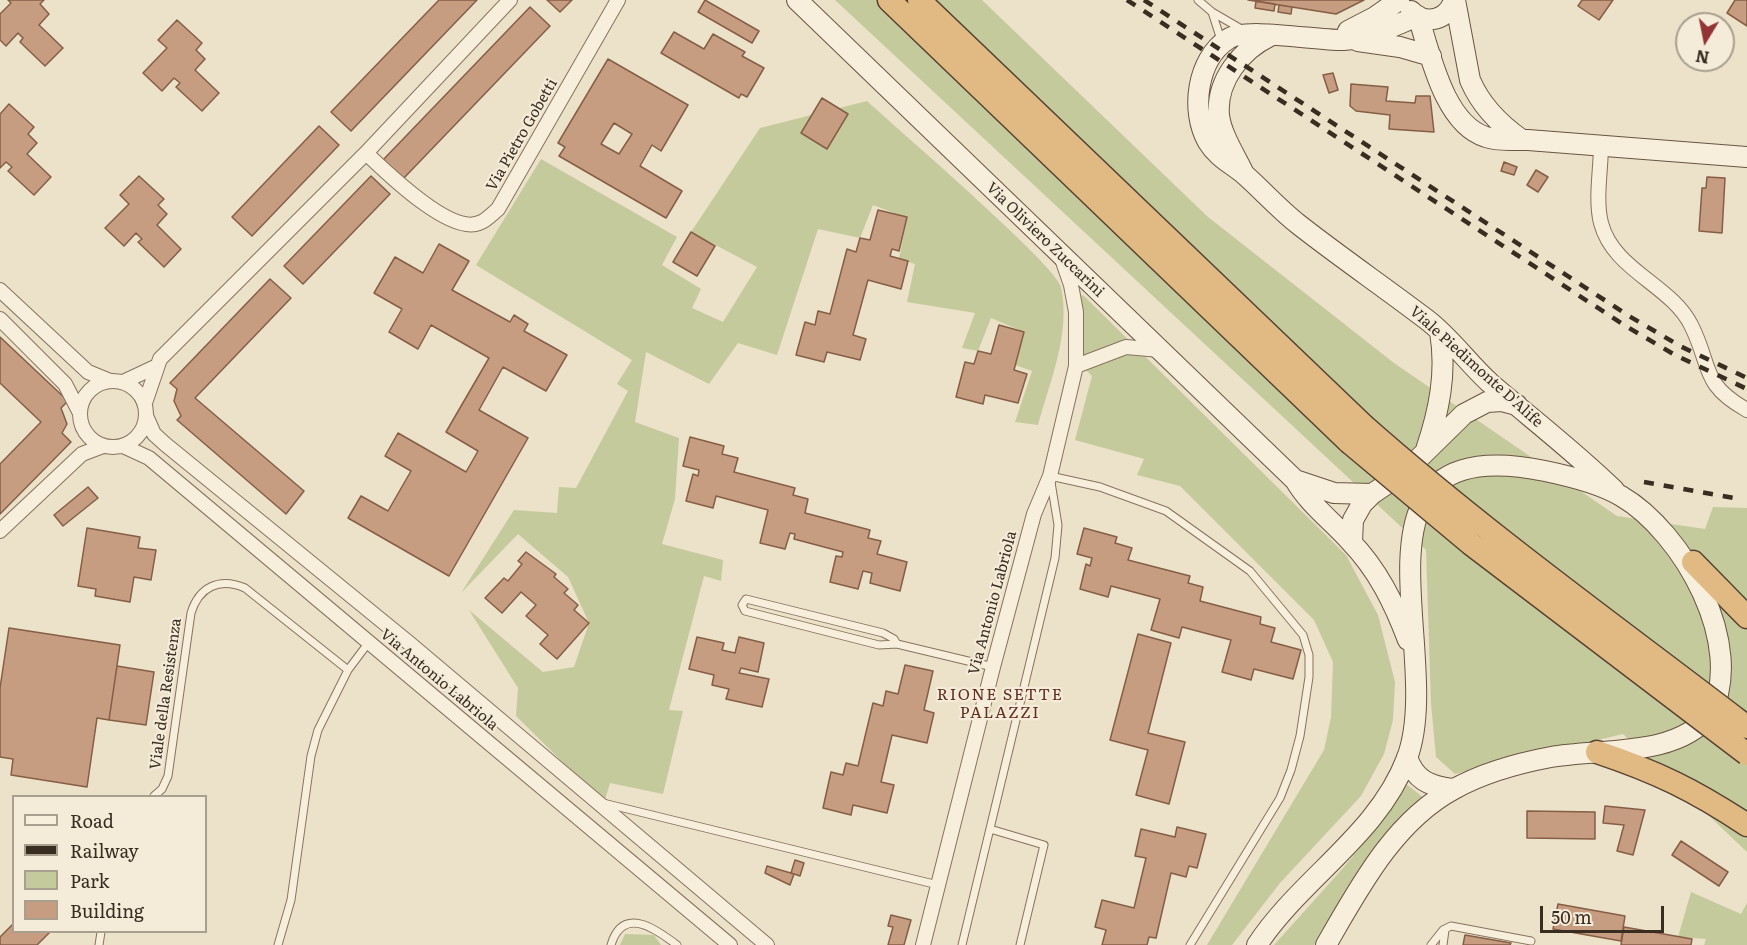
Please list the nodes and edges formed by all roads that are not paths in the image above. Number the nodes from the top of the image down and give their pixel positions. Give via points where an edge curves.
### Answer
1 (510, 0) edge
2 (618, 0) edge
3 (797, 0) edge
4 (889, 0) edge
5 (920, 0) edge
6 (1198, 0) edge
7 (1399, 0) edge
8 (1406, 0) edge
9 (1455, 0) edge
10 (1209, 6) edge
11 (1418, 16) junction
12 (1247, 33) junction
13 (1270, 36) junction
14 (1339, 40) junction
15 (1222, 44) junction
16 (1431, 56) junction
17 (1521, 140) junction
18 (1601, 145) junction
19 (366, 153) junction
20 (1747, 157) edge
21 (1244, 174) junction
22 (1060, 254) junction
23 (0, 290) edge
24 (0, 319) edge
25 (1440, 332) junction
26 (1160, 350) junction
27 (155, 366) junction
28 (1076, 366) junction
29 (117, 381) junction
30 (145, 403) junction
31 (1517, 405) junction
32 (1747, 410) edge
33 (80, 413) junction
34 (147, 418) junction
35 (84, 430) junction
36 (1356, 433) junction
37 (103, 446) junction
38 (123, 446) junction
39 (82, 454) junction
40 (1424, 455) junction
41 (1050, 476) junction
42 (1294, 480) junction
43 (1372, 494) junction
44 (1621, 496) junction
45 (0, 531) edge
46 (1352, 542) junction
47 (1693, 562) junction
48 (1747, 617) edge
49 (369, 642) junction
50 (897, 644) junction
51 (1413, 651) junction
52 (993, 667) junction
53 (348, 670) junction
54 (1747, 727) edge
55 (1597, 752) junction
56 (1747, 754) edge
57 (1407, 757) junction
58 (1452, 789) junction
59 (155, 795) edge
60 (596, 801) junction
61 (1747, 825) edge
62 (990, 829) junction
63 (938, 885) junction
64 (1445, 928) junction
65 (1531, 941) dead end
66 (278, 945) edge
67 (610, 945) edge
68 (677, 945) edge
69 (730, 945) edge
70 (767, 945) edge
71 (923, 945) edge
72 (962, 945) edge
73 (1020, 945) edge
74 (1190, 945) edge
75 (1257, 945) edge
76 (1326, 945) edge
77 (1431, 945) edge
78 (1443, 945) edge

1 - 19 street
2 - 19 street, Via Pietro Gobetti via 498,209 479,224 459,224 441,213 406,190
3 - 22 main road, Via Oliviero Zuccarini
4 - 36 highway
5 - 36 highway
6 - 10 lane
7 - 14 main road
8 - 11 main road
9 - 11 main road via 1441,18
9 - 17 main road via 1475,93 1490,114
10 - 12 lane
10 - 15 lane
11 - 14 main road via 1375,33
11 - 16 main road
12 - 13 main road
12 - 15 main road via 1237,34
13 - 14 main road
13 - 21 main road, Viale Piedimonte D'Alife via 1256,43 1235,64 1221,96 1219,115 1224,133
14 - 16 main road via 1400,47
15 - 21 main road, Viale Piedimonte D'Alife via 1203,72 1198,112 1208,142
16 - 17 main road via 1442,88 1464,122 1484,137
17 - 18 main road
18 - 20 main road
18 - 32 street via 1601,223 1611,245 1676,306 1691,325 1710,379
19 - 27 street
21 - 25 main road, Viale Piedimonte D'Alife via 1296,223
22 - 26 main road, Via Oliviero Zuccarini
22 - 28 street, Via Antonio Labriola via 1076,312
23 - 29 street via 88,372
24 - 33 street via 64,384
25 - 31 main road, Viale Piedimonte D'Alife
25 - 40 main road via 1441,389
26 - 28 street via 1126,347
26 - 42 main road, Via Oliviero Zuccarini
27 - 29 street
27 - 30 street
28 - 41 street, Via Antonio Labriola
29 - 30 street via 140,393
29 - 33 street via 94,387
30 - 34 street
31 - 40 main road via 1502,401 1474,406
31 - 44 main road, Viale Piedimonte D'Alife
33 - 35 street
34 - 38 street via 137,438
34 - 60 street, Via Antonio Labriola via 154,434 165,444
35 - 37 street
35 - 39 street
36 - 54 highway, bridge via 1423,478
36 - 56 highway, bridge via 1471,544
37 - 38 street
37 - 39 street
38 - 49 street, Via Antonio Labriola via 149,459
39 - 45 street
40 - 43 main road
41 - 52 street, Via Antonio Labriola via 1034,514
41 - 62 lane via 1058,525 1055,558
41 - 74 lane via 1100,487 1166,511 1250,571 1303,634 1309,655 1309,677 1291,770 1280,798
42 - 43 main road, Via Oliviero Zuccarini via 1334,493
42 - 46 main road, Via Oliviero Zuccarini
43 - 46 main road via 1355,514
44 - 47 main road, Viale Piedimonte D'Alife via 1661,528
44 - 51 main road via 1526,467 1470,467 1445,478 1418,510 1411,531
46 - 51 main road, Via Oliviero Zuccarini via 1383,584
47 - 48 highway
47 - 55 main road, Viale Piedimonte D'Alife via 1713,598 1725,633 1730,666 1723,692 1710,716 1668,742
49 - 53 lane
49 - 69 street, Via Antonio Labriola
50 - 50 lane via 883,633 747,599 742,603 745,611 879,645
50 - 52 lane
51 - 57 main road via 1415,720
52 - 63 street, Via Antonio Labriola
53 - 59 lane, Viale della Resistenza via 245,588 234,583 211,586 194,602 191,613 168,776
53 - 66 lane via 318,730 311,756 291,900
55 - 58 main road, Viale Piedimonte D'Alife via 1521,763
55 - 61 highway via 1688,787
57 - 58 main road via 1412,771 1421,780
57 - 75 main road via 1385,799 1360,831
58 - 76 main road, Viale Piedimonte D'Alife via 1408,825 1381,856
60 - 63 lane, Via Antonio Labriola
60 - 70 street, Via Antonio Labriola
62 - 72 lane
62 - 73 lane via 1044,845
63 - 71 street, Via Antonio Labriola
64 - 65 lane
64 - 77 lane
64 - 78 lane
67 - 68 lane via 619,930 637,923 656,929

